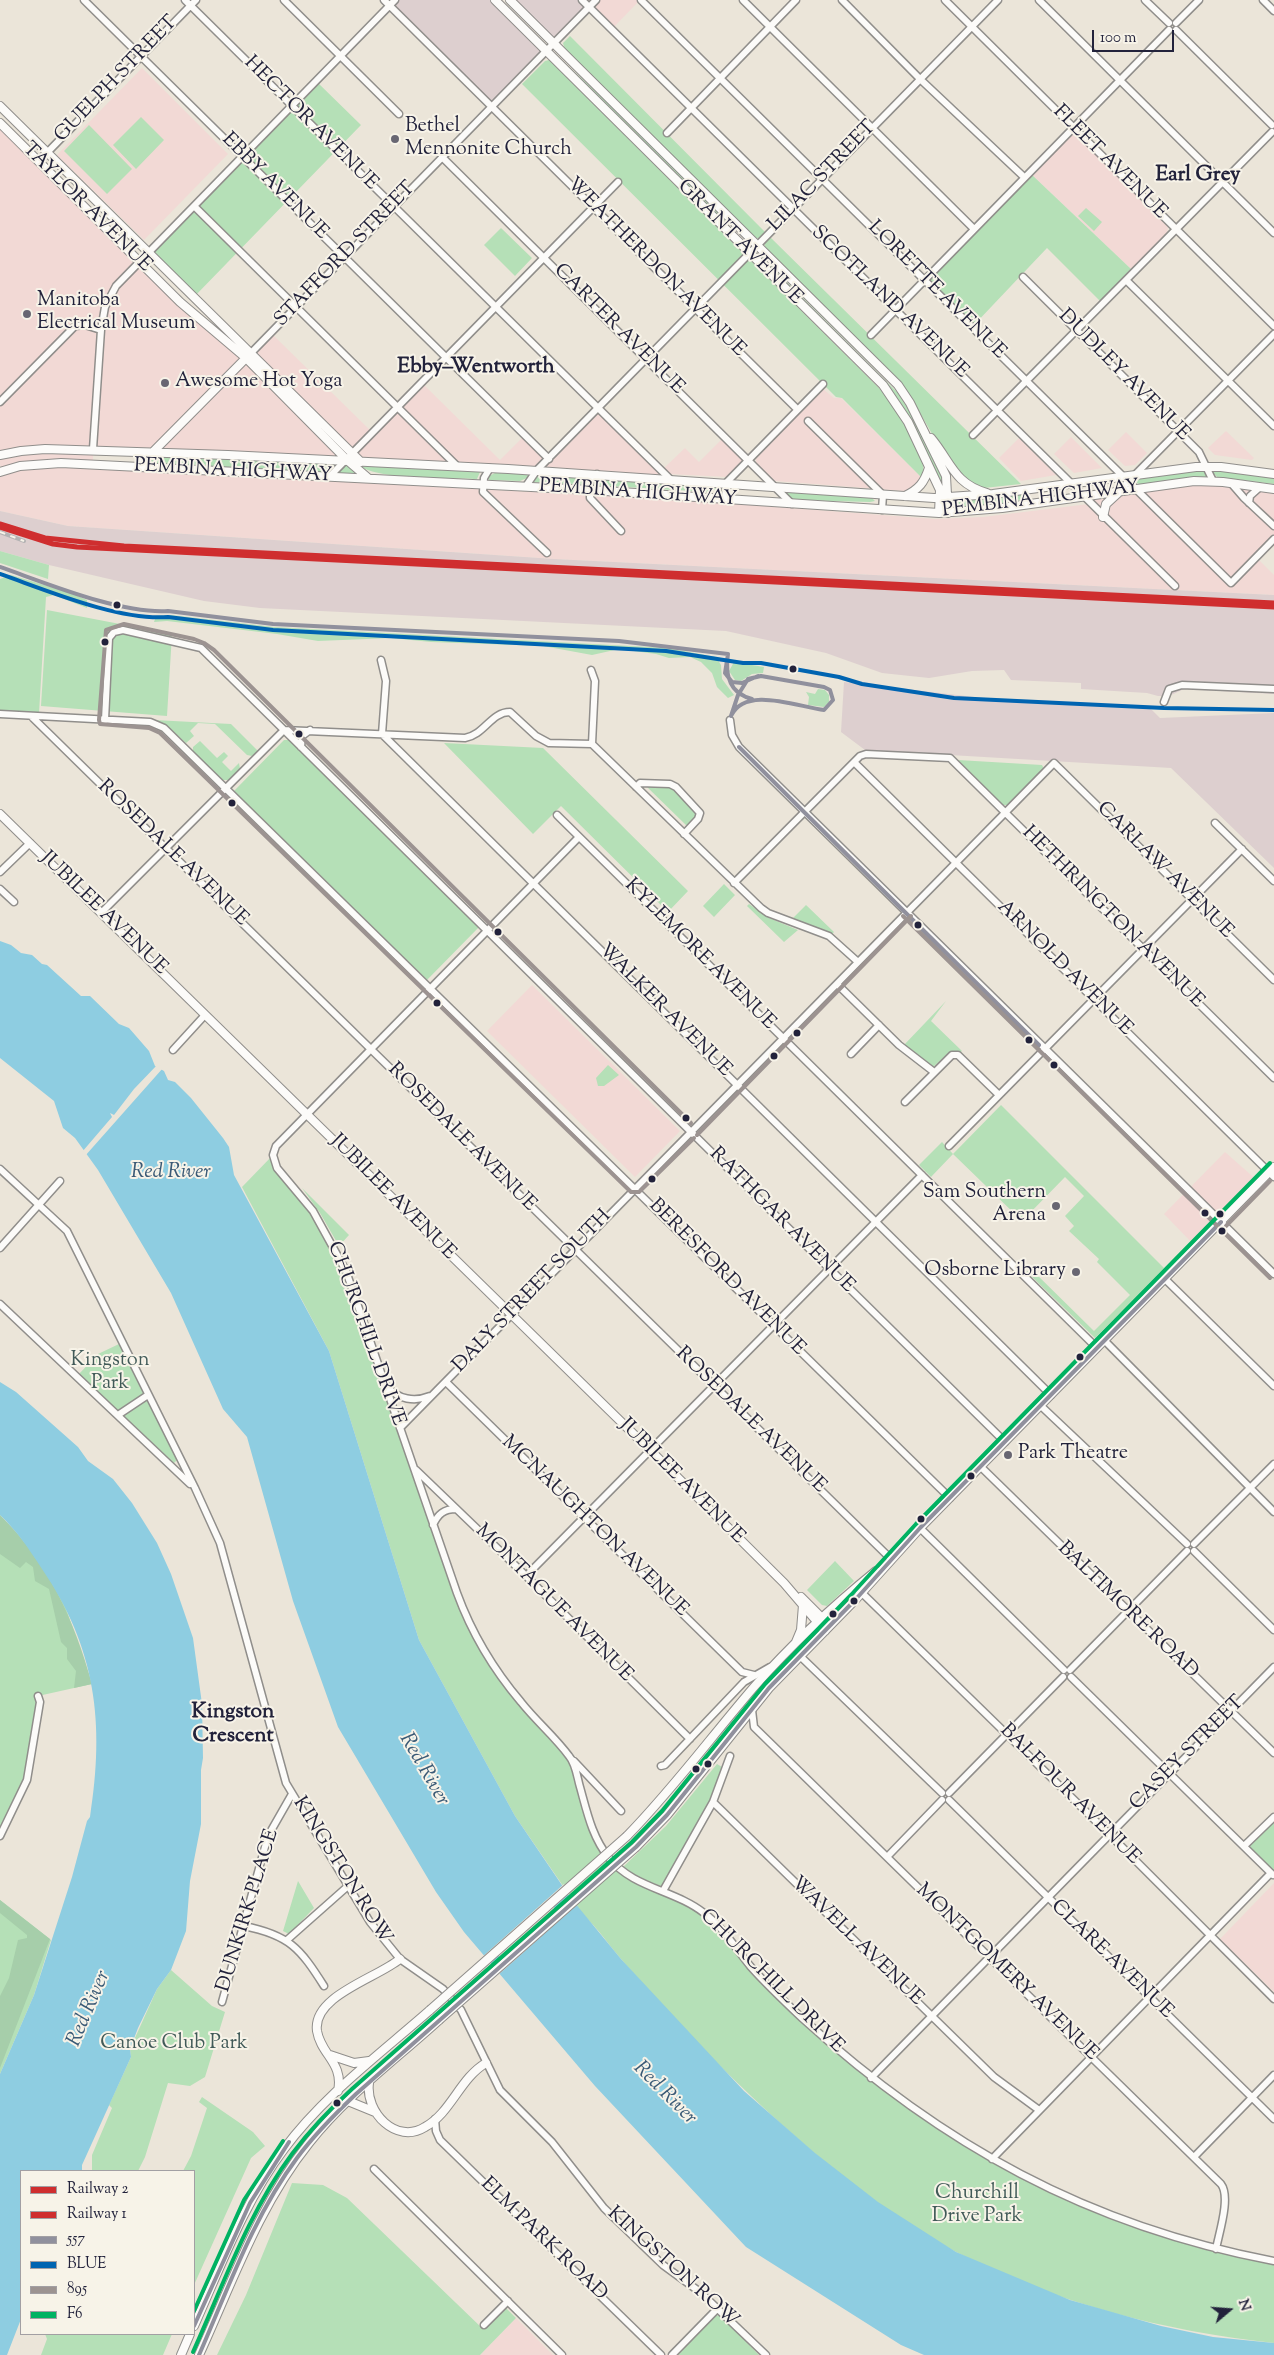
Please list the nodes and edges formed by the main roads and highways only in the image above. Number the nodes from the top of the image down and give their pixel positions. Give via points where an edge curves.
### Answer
1 (495, 0) edge
2 (510, 0) edge
3 (0, 106) edge
4 (0, 124) edge
5 (248, 356) junction
6 (922, 428) junction
7 (154, 452) junction
8 (0, 456) edge
9 (350, 457) junction
10 (361, 462) joint
11 (138, 467) junction
12 (929, 468) junction
13 (0, 472) edge
14 (1274, 474) edge
15 (368, 478) junction
16 (1041, 488) junction
17 (1274, 489) edge
18 (1120, 492) junction
19 (993, 494) junction
20 (905, 496) junction
21 (943, 498) junction
22 (1023, 505) junction
23 (940, 513) junction
24 (948, 513) junction
25 (1103, 517) road end
26 (0, 814) edge
27 (1272, 1172) edge
28 (891, 1559) junction
29 (784, 1583) junction
30 (802, 1605) junction
31 (820, 1621) junction
32 (827, 1628) junction
33 (794, 1646) junction
34 (400, 1959) road end
35 (330, 2055) junction
36 (375, 2058) junction
37 (486, 2063) road end
38 (369, 2083) junction
39 (338, 2091) junction
40 (348, 2101) junction
41 (375, 2112) junction
42 (195, 2324) edge
43 (190, 2335) edge
44 (180, 2355) edge
45 (199, 2355) edge

1 - 12 main road, GRANT AVENUE via 883,385 908,422
2 - 6 main road, GRANT AVENUE via 898,385
3 - 5 main road, TAYLOR AVENUE
4 - 5 main road, TAYLOR AVENUE via 180,302
5 - 7 main road, STAFFORD STREET
5 - 9 main road, TAYLOR AVENUE
6 - 19 main road via 957,477 972,489
6 - 21 main road, GRANT AVENUE via 946,476
7 - 8 main road, PEMBINA HIGHWAY via 30,449
7 - 9 main road, PEMBINA HIGHWAY
7 - 11 main road, STAFFORD STREET
9 - 10 main road, TAYLOR AVENUE
9 - 15 main road, TAYLOR AVENUE
10 - 20 main road, PEMBINA HIGHWAY via 537,470
11 - 13 main road, PEMBINA HIGHWAY via 43,464
11 - 15 main road, PEMBINA HIGHWAY
12 - 20 main road via 925,482
12 - 21 main road, GRANT AVENUE
14 - 16 main road, PEMBINA HIGHWAY via 1206,466
15 - 23 main road, PEMBINA HIGHWAY
16 - 19 main road, PEMBINA HIGHWAY
16 - 22 main road via 1030,494
17 - 18 main road, PEMBINA HIGHWAY via 1194,481
18 - 22 main road, PEMBINA HIGHWAY
18 - 25 main road via 1106,504
19 - 21 main road, PEMBINA HIGHWAY
20 - 21 main road, PEMBINA HIGHWAY
21 - 23 main road, GRANT AVENUE
21 - 24 main road, GRANT AVENUE
22 - 24 main road, PEMBINA HIGHWAY
23 - 24 main road, PEMBINA HIGHWAY
26 - 29 main road, JUBILEE AVENUE
27 - 28 main road
28 - 31 main road
28 - 32 main road
29 - 30 main road, JUBILEE AVENUE
29 - 31 main road, JUBILEE AVENUE
30 - 31 main road, JUBILEE AVENUE
30 - 33 main road via 801,1630
31 - 32 main road, JUBILEE AVENUE
31 - 33 main road
32 - 38 main road, bridge via 769,1688 668,1815 636,1847
33 - 36 main road, bridge via 755,1686 657,1806 627,1836
34 - 35 main road via 332,1999 322,2009 317,2029
35 - 36 main road via 357,2064
35 - 39 main road via 339,2076
36 - 39 main road
37 - 41 main road via 474,2072 435,2119 418,2130 401,2131 387,2126
38 - 40 main road
38 - 41 main road
39 - 42 main road via 292,2139 265,2176
40 - 41 main road
40 - 45 main road via 309,2142 277,2189
43 - 44 main road

